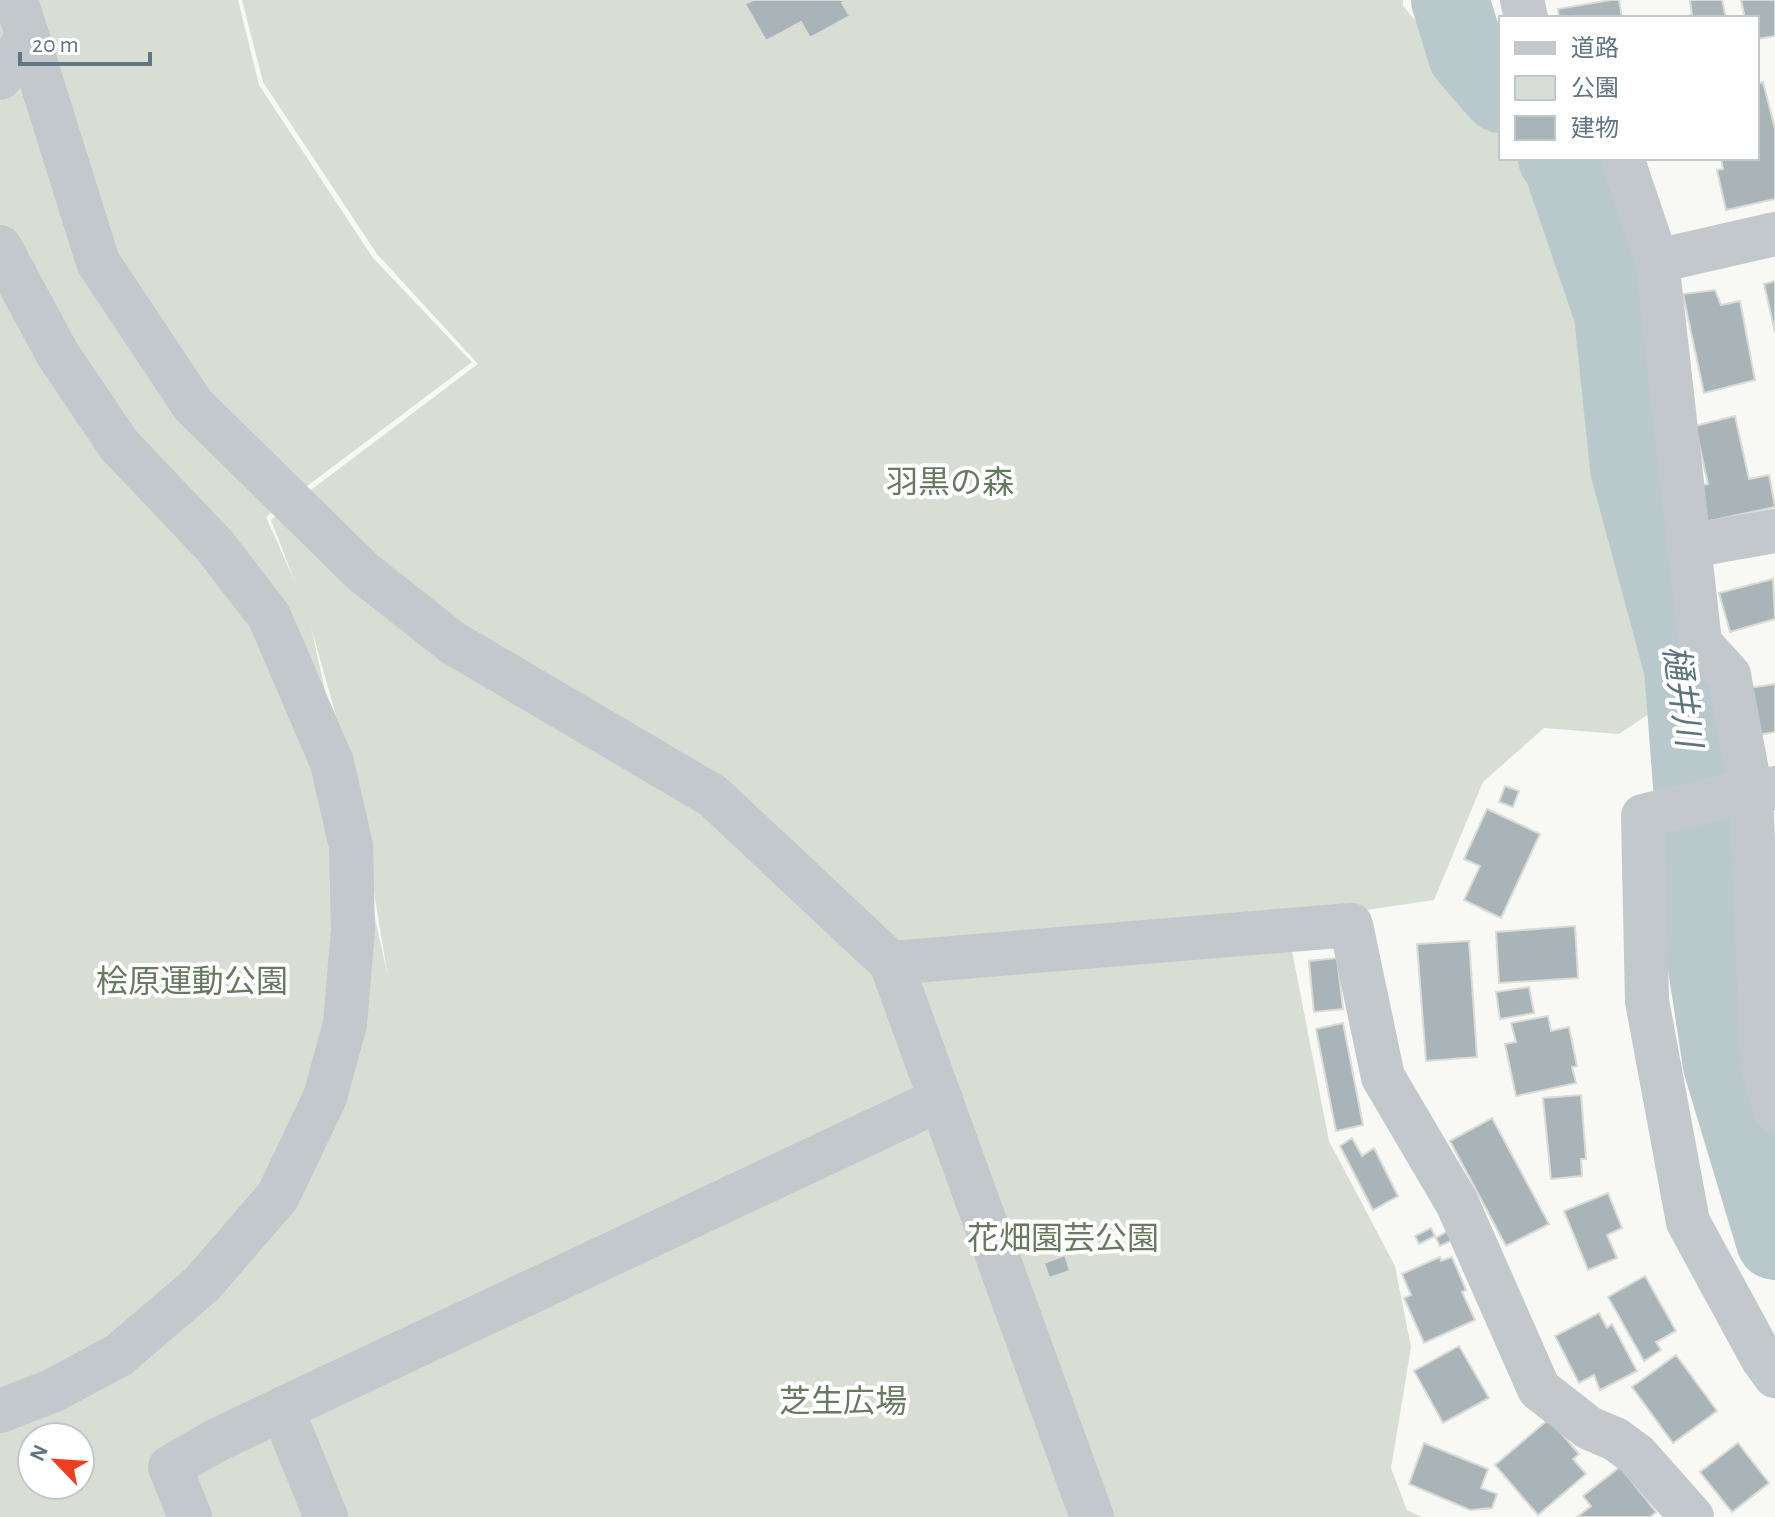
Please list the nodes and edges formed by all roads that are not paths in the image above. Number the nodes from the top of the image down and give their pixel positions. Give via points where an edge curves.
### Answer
1 (22, 19) edge
2 (0, 78) edge
3 (1623, 160) edge
4 (1775, 234) edge
5 (0, 247) edge
6 (1657, 261) junction
7 (1775, 531) edge
8 (1690, 546) junction
9 (1752, 792) edge
10 (891, 963) junction
11 (1768, 1063) edge
12 (941, 1099) junction
13 (1775, 1110) edge
14 (1775, 1376) edge
15 (282, 1409) junction
16 (0, 1411) edge
17 (190, 1517) edge
18 (326, 1517) edge
19 (1092, 1517) edge
20 (1692, 1517) edge

1 - 2 street
1 - 10 street via 98,262 193,405 363,572 453,643 713,796
3 - 6 street
4 - 6 street
5 - 16 street via 57,353 119,445 215,546 269,616 332,763 351,846 353,929 345,1024 325,1097 278,1196 202,1284 119,1355 52,1391
6 - 8 street
7 - 8 street
8 - 9 street via 1700,643 1729,675
9 - 11 street
9 - 14 street via 1643,816 1647,1001 1688,1222
10 - 12 street
10 - 20 street via 1351,925 1383,1077 1457,1203 1539,1389 1589,1428 1637,1455
11 - 13 street
12 - 15 street
12 - 19 street
15 - 17 street via 170,1467
15 - 18 street

